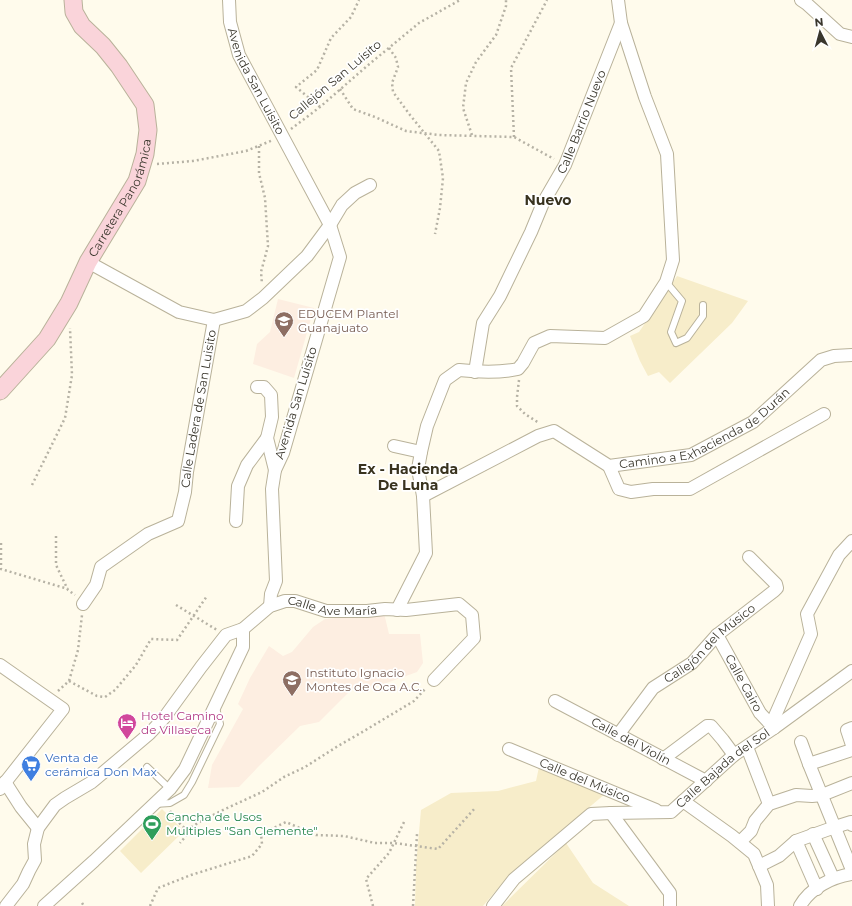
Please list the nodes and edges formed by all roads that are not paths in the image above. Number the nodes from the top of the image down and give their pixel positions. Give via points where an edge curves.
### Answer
1 (73, 0) edge
2 (229, 0) edge
3 (618, 0) edge
4 (800, 0) edge
5 (621, 24) junction
6 (852, 37) edge
7 (370, 185) dead end
8 (330, 225) junction
9 (88, 262) junction
10 (666, 282) junction
11 (703, 305) dead end
12 (214, 320) junction
13 (852, 355) edge
14 (475, 372) junction
15 (257, 387) dead end
16 (0, 391) edge
17 (824, 414) dead end
18 (267, 438) junction
19 (394, 446) dead end
20 (421, 452) junction
21 (609, 466) junction
22 (275, 470) junction
23 (423, 496) junction
24 (236, 521) dead end
25 (852, 541) edge
26 (749, 557) dead end
27 (83, 604) road end
28 (270, 606) junction
29 (397, 610) junction
30 (242, 629) junction
31 (717, 635) junction
32 (0, 665) edge
33 (852, 671) edge
34 (434, 680) road end
35 (555, 701) dead end
36 (215, 706) junction
37 (773, 726) junction
38 (852, 728) edge
39 (618, 735) junction
40 (801, 742) dead end
41 (852, 745) edge
42 (747, 747) junction
43 (509, 749) dead end
44 (852, 750) edge
45 (734, 755) junction
46 (663, 758) junction
47 (809, 764) junction
48 (147, 767) dead end
49 (706, 781) junction
50 (852, 783) edge
51 (3, 786) edge
52 (170, 790) junction
53 (822, 795) junction
54 (683, 801) junction
55 (154, 804) junction
56 (769, 804) junction
57 (660, 812) junction
58 (610, 813) junction
59 (851, 824) edge
60 (835, 827) junction
61 (38, 828) junction
62 (813, 834) junction
63 (796, 841) junction
64 (740, 842) junction
65 (759, 866) junction
66 (847, 875) edge
67 (817, 889) junction
68 (6, 906) edge
69 (44, 906) edge
70 (493, 906) edge
71 (670, 906) edge
72 (768, 906) edge
73 (800, 906) edge

1 - 9 street, Carretera Panorámica via 74,12 82,26 119,66 145,105 148,130 143,164 137,181
2 - 8 street, Avenida San Luisito via 230,22 239,55
3 - 5 street, Calle Barrio Nuevo
4 - 6 street via 808,4 840,34
5 - 10 street via 667,154 672,260
5 - 14 street, Calle Barrio Nuevo via 566,165 543,203 500,296 482,324
7 - 8 street, Calle Ladera de San Luisito via 355,192 342,205
8 - 12 street, Calle Ladera de San Luisito via 307,256 263,298 246,311
8 - 22 street, Avenida San Luisito via 340,257 283,453
9 - 12 street via 179,312
9 - 16 street, Carretera Panorámica via 69,304 47,339
10 - 11 lane via 682,301 671,332 676,343 687,338 703,316
10 - 14 street via 644,316 605,338 550,336 534,343 518,369
12 - 27 street, Calle Ladera de San Luisito via 178,521 148,534 101,567 96,585
13 - 21 street, Camino a Exhacienda de Durán via 821,360 753,422 691,455
14 - 20 street via 459,370 445,380 427,426
15 - 18 street via 264,387 271,395 272,417
17 - 21 street via 690,489 625,491 619,489
18 - 22 street
18 - 24 street via 247,465 238,486
19 - 20 street
20 - 23 street via 418,469
21 - 23 street, Camino a Exhacienda de Durán via 554,431 538,436
22 - 28 street, Avenida San Luisito via 272,489 276,581
23 - 29 street via 426,553
25 - 37 street via 839,555 807,614 811,634
26 - 31 street, Callejón del Músico via 777,588
28 - 29 street, Calle Ave María via 295,601 326,612
28 - 30 street
29 - 34 street via 459,604 472,615 474,638
30 - 36 street via 243,647
30 - 61 street via 226,636 149,734 92,782 55,805
31 - 37 street, Calle Cairo via 760,712
31 - 39 street, Callejón del Músico via 692,663 653,688
32 - 51 street via 63,709
33 - 37 street, Calle Bajada del Sol
35 - 39 street, Calle del Violín
36 - 52 street via 185,769
36 - 55 lane via 220,724 184,795 170,804
37 - 42 street, Calle Bajada del Sol
38 - 41 street via 847,730
39 - 46 street, Calle del Violín
40 - 47 street
42 - 45 street, Calle Bajada del Sol
42 - 56 street
43 - 57 street, Calle del Músico
44 - 47 street
45 - 46 street via 711,726 707,726
45 - 49 street, Calle Bajada del Sol
46 - 49 street, Calle del Violín
47 - 53 street
48 - 52 lane
49 - 54 street, Calle Bajada del Sol
50 - 53 street
51 - 61 street
52 - 55 street
53 - 56 street via 796,796
53 - 60 street
54 - 57 street, Calle Bajada del Sol via 671,812
54 - 64 street
55 - 69 street
56 - 64 street
57 - 58 street, Calle Bajada del Sol
58 - 70 street, Calle Bajada del Sol via 592,814 514,879
58 - 71 street via 670,893
59 - 60 street
60 - 62 street
60 - 66 street
61 - 68 street via 34,844 35,860 23,884
62 - 63 street
62 - 66 street
63 - 65 street via 779,856
63 - 67 street
64 - 65 street via 754,854
65 - 72 street via 766,885
66 - 67 street
67 - 73 street via 804,899

